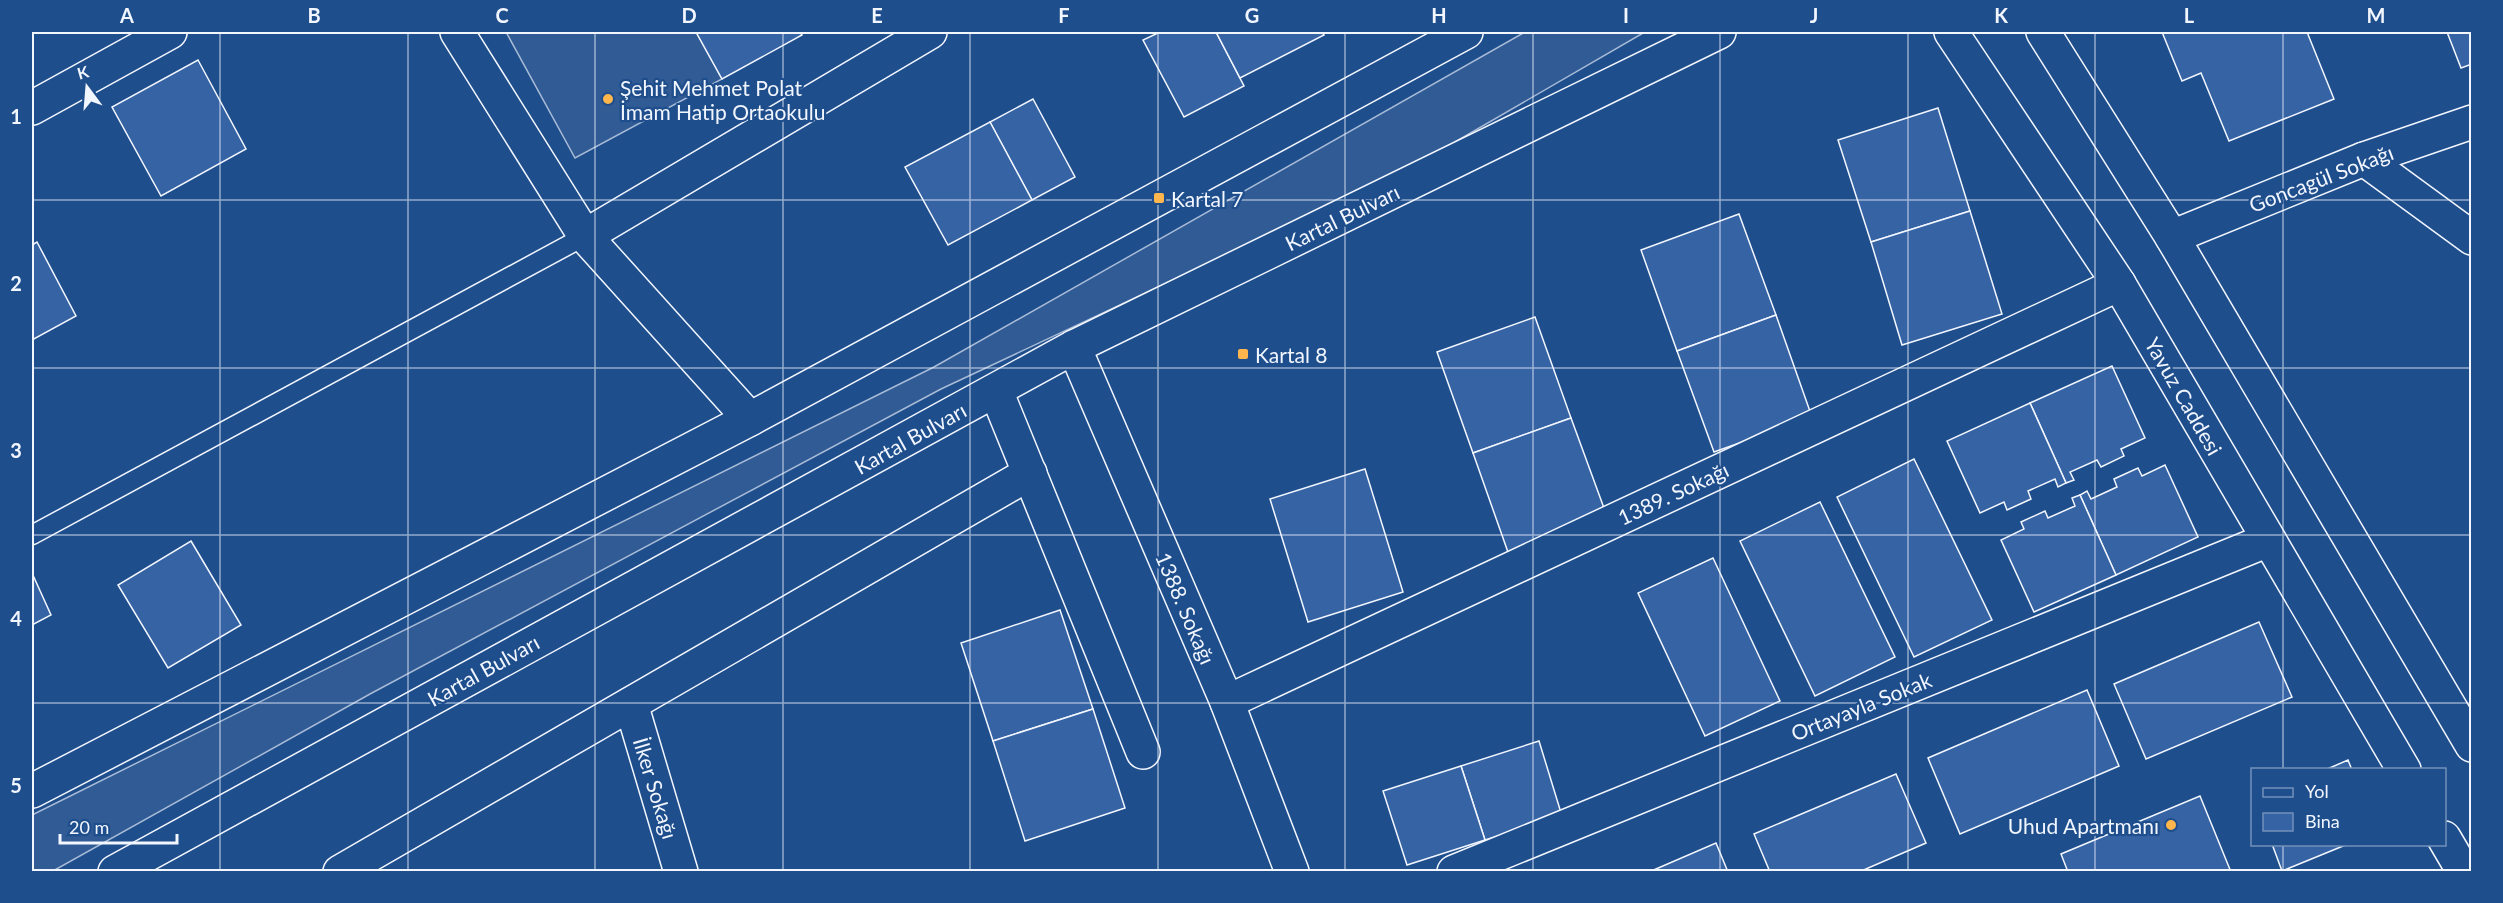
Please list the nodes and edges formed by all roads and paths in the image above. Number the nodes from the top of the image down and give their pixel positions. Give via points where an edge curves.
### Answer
1 (170, 32) edge
2 (457, 32) edge
3 (930, 32) edge
4 (1464, 32) edge
5 (1719, 32) edge
6 (1952, 32) edge
7 (2043, 32) edge
8 (32, 108) edge
9 (2472, 122) edge
10 (2364, 159) junction
11 (585, 236) junction
12 (2172, 237) junction
13 (2472, 238) edge
14 (2119, 284) junction
15 (1074, 347) junction
16 (996, 391) junction
17 (750, 419) junction
18 (1030, 473) junction
19 (32, 535) edge
20 (2268, 540) junction
21 (1227, 702) junction
22 (631, 704) junction
23 (2472, 745) edge
24 (1143, 752) dead end
25 (2403, 768) edge
26 (32, 791) edge
27 (2446, 840) edge
28 (148, 863) edge
29 (115, 872) edge
30 (340, 872) edge
31 (681, 872) edge
32 (1292, 872) edge
33 (1454, 872) edge
34 (2464, 872) edge

1 - 8 street
2 - 11 street
3 - 11 street
4 - 17 street
5 - 15 street, Kartal Bulvarı
6 - 14 street, Yavuz Caddesi
7 - 12 street
9 - 10 street, Goncagül Sokağı
10 - 12 street, Goncagül Sokağı
10 - 13 street
11 - 17 street
11 - 19 lane
12 - 23 street
14 - 20 street, Yavuz Caddesi
14 - 21 street, 1389. Sokağı
15 - 16 street, Kartal Bulvarı
15 - 21 street, 1388. Sokağı
16 - 18 street
16 - 28 street, Kartal Bulvarı
17 - 26 street
18 - 22 street
18 - 24 street
20 - 25 street, Yavuz Caddesi
20 - 33 street, Ortayayla Sokak
21 - 32 street, 1388. Sokağı
22 - 30 street
22 - 31 street, İlker Sokağı
27 - 34 street
28 - 29 street, Kartal Bulvarı

